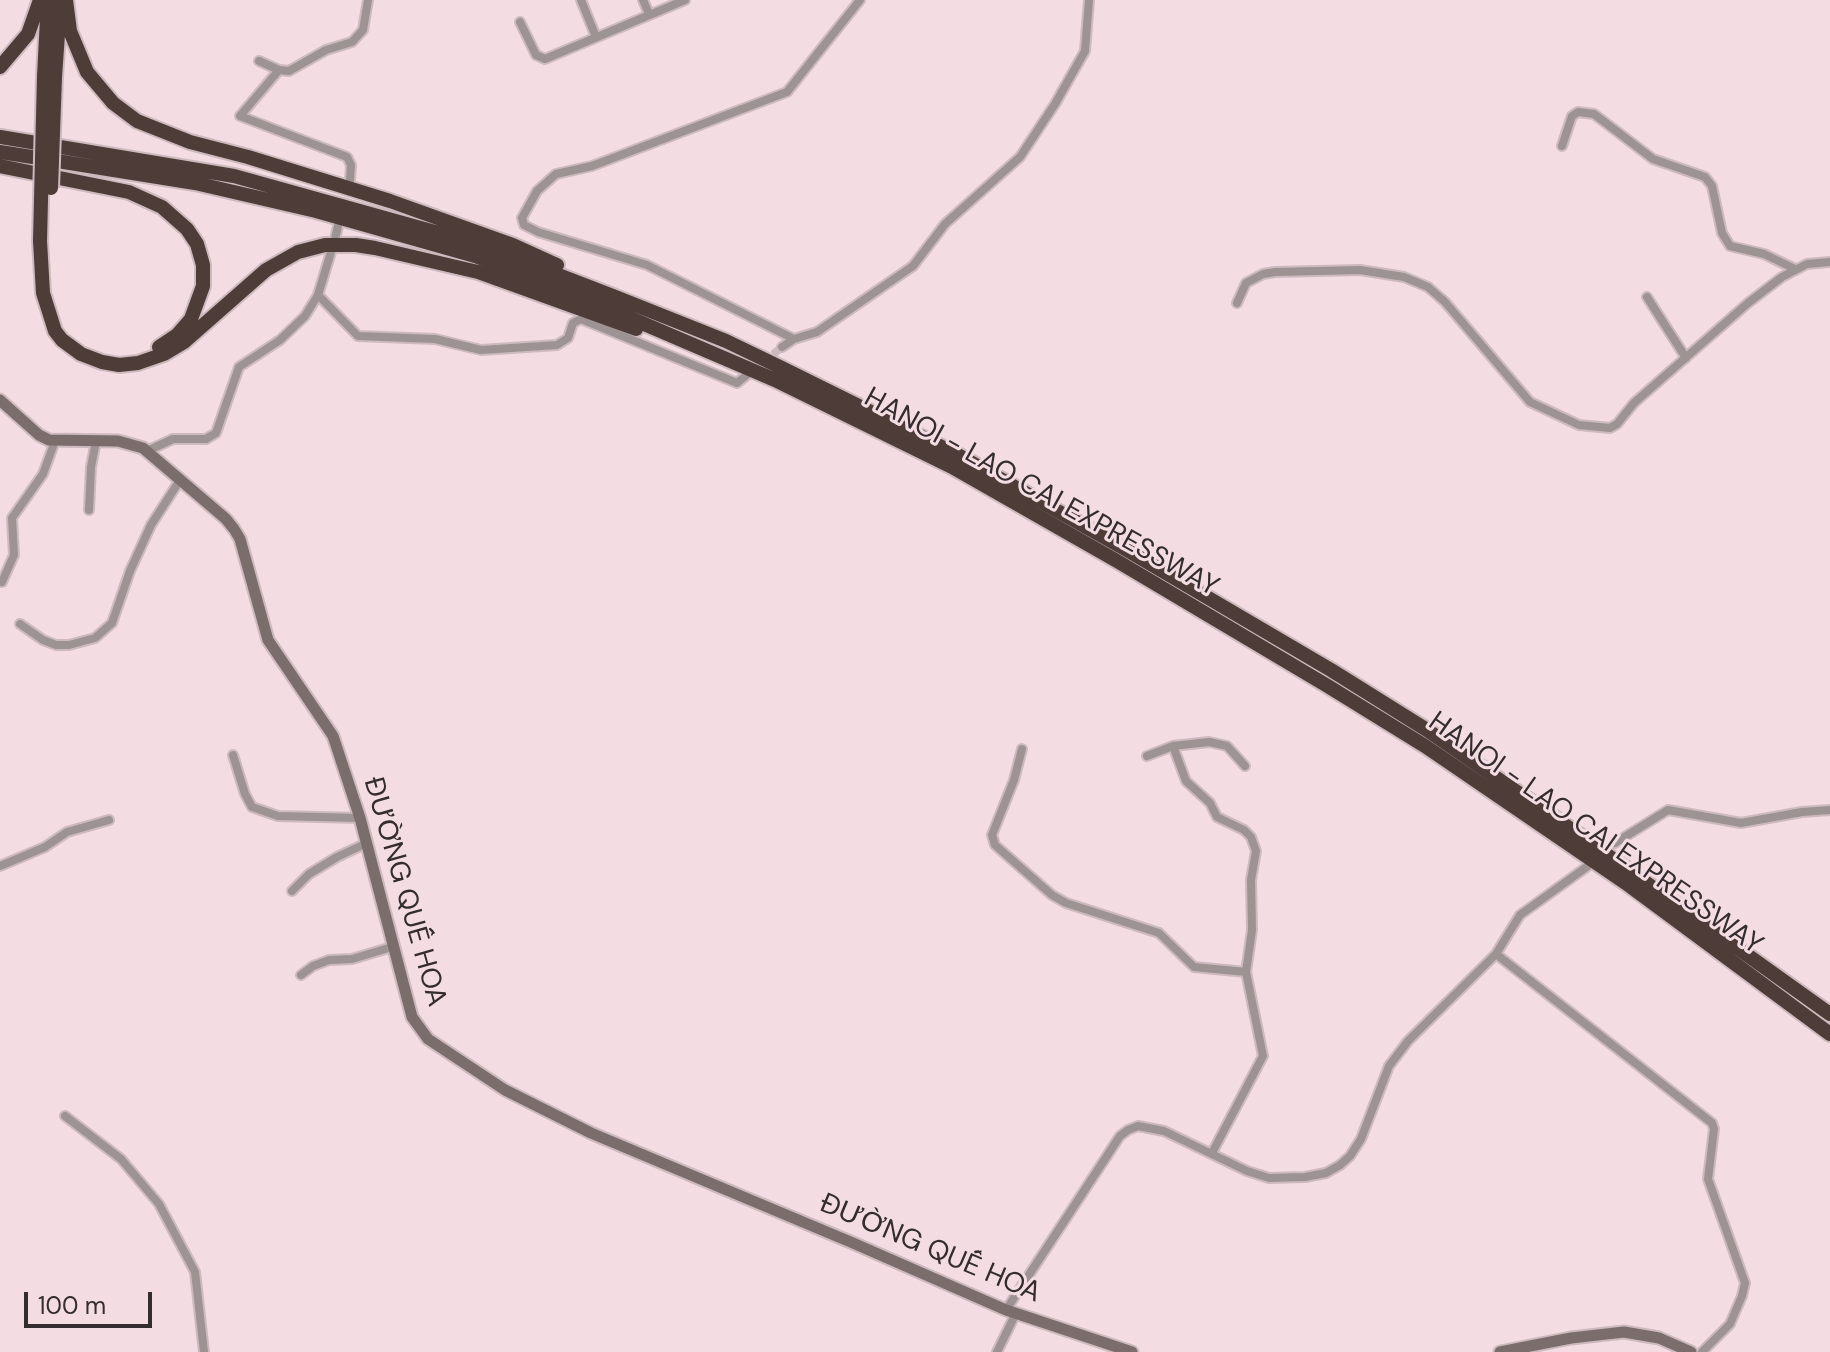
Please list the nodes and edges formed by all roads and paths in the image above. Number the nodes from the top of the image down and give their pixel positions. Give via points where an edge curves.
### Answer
1 (40, 0) edge
2 (48, 0) edge
3 (60, 0) edge
4 (66, 0) edge
5 (368, 0) edge
6 (581, 0) edge
7 (643, 0) edge
8 (685, 0) edge
9 (860, 0) edge
10 (1089, 0) edge
11 (649, 14) junction
12 (520, 22) dead end
13 (596, 37) junction
14 (259, 61) dead end
15 (0, 67) edge
16 (279, 70) junction
17 (50, 77) junction
18 (0, 137) edge
19 (1562, 146) dead end
20 (0, 152) edge
21 (0, 166) edge
22 (350, 180) dead end
23 (338, 226) dead end
24 (335, 239) dead end
25 (45, 241) junction
26 (331, 252) dead end
27 (1830, 262) edge
28 (1795, 269) junction
29 (318, 295) junction
30 (613, 296) junction
31 (1647, 297) dead end
32 (1237, 303) dead end
33 (794, 339) junction
34 (698, 346) junction
35 (782, 347) tunnel mouth
36 (1686, 358) junction
37 (753, 370) tunnel mouth
38 (0, 400) edge
39 (55, 441) junction
40 (96, 441) junction
41 (147, 451) junction
42 (180, 480) junction
43 (89, 510) dead end
44 (2, 582) edge
45 (20, 624) dead end
46 (1173, 746) junction
47 (1022, 749) dead end
48 (233, 755) dead end
49 (1147, 756) dead end
50 (1245, 766) dead end
51 (1830, 810) edge
52 (360, 818) junction
53 (109, 820) dead end
54 (367, 843) junction
55 (1615, 843) dead end
56 (0, 866) edge
57 (1588, 866) dead end
58 (292, 891) dead end
59 (392, 947) junction
60 (1496, 954) junction
61 (1246, 972) junction
62 (301, 975) dead end
63 (1830, 1014) edge
64 (1830, 1034) edge
65 (65, 1116) dead end
66 (1212, 1153) junction
67 (1011, 1312) junction
68 (1540, 1348) edge
69 (204, 1352) edge
70 (997, 1352) edge
71 (1132, 1352) edge
72 (1500, 1352) edge
73 (1691, 1352) edge
74 (1702, 1352) edge

1 - 15 highway via 28,34
2 - 17 highway
3 - 17 highway
4 - 30 highway via 70,31 87,72 137,121 513,245
5 - 16 street via 366,22 356,39 289,71
6 - 13 street
7 - 11 street
8 - 11 street
9 - 33 street via 787,92 592,166 556,174 537,191 522,218 538,232 647,265
10 - 33 street via 1085,51 1020,157 945,224 913,266 817,332
11 - 13 street
12 - 13 street via 540,58
14 - 16 street
16 - 22 street via 240,116 347,157
17 - 25 highway, bridge
18 - 30 highway, HANOI - LAO CAI EXPRESSWAY via 165,163 293,191 478,244
19 - 28 street via 1572,116 1594,114 1653,159 1705,177 1730,246
20 - 34 highway, HANOI - LAO CAI EXPRESSWAY via 158,176 316,211 475,256
21 - 25 highway via 129,192 174,215 197,244 203,265 199,303 177,335 160,346 135,354 102,352 77,339 60,320
23 - 24 street
25 - 34 highway via 43,293 55,331 81,354 119,365 164,354 266,270 298,252 332,244 375,248 478,272 615,323
26 - 29 street
27 - 28 street
28 - 36 street
29 - 37 street via 358,336 435,339 481,350 557,345 581,319 737,383
29 - 41 street via 294,328 239,367 216,433 206,439 173,439
30 - 63 highway, HANOI - LAO CAI EXPRESSWAY via 726,341 958,455 1241,616 1427,730
31 - 36 street
32 - 36 street via 1246,283 1275,272 1372,271 1414,280 1445,302 1530,402 1579,425 1599,428 1617,424
33 - 35 street
34 - 64 highway, HANOI - LAO CAI EXPRESSWAY via 952,467 1326,685 1630,886
38 - 39 street via 39,435
39 - 40 street, ĐƯỜNG QUẾ HOA
39 - 44 street via 43,474 12,518 14,555
40 - 41 street, ĐƯỜNG QUẾ HOA via 131,443
40 - 43 street
41 - 42 street, ĐƯỜNG QUẾ HOA
42 - 45 street via 151,525 112,623 95,638 56,645
42 - 52 street, ĐƯỜNG QUẾ HOA via 226,519 240,539 268,640 333,736
46 - 49 street
46 - 50 street via 1219,743
46 - 61 street via 1186,781 1217,817 1244,830 1254,844
47 - 61 street via 992,835 995,845 1066,903 1159,933 1194,967
48 - 52 street via 252,807 278,816
51 - 55 street via 1741,823 1668,810
52 - 54 street, ĐƯỜNG QUẾ HOA
53 - 56 street via 67,832
54 - 58 street via 309,874
54 - 59 street, ĐƯỜNG QUẾ HOA
57 - 60 street via 1520,915
59 - 62 street via 329,960
59 - 67 street, ĐƯỜNG QUẾ HOA via 418,1028 505,1090 591,1133
60 - 66 street via 1398,1053 1361,1139 1340,1165 1305,1177 1269,1178
60 - 74 street via 1712,1123 1708,1179 1745,1283 1730,1324
61 - 66 street via 1263,1056
65 - 69 street via 121,1159 159,1204 195,1272
66 - 67 street via 1164,1131 1138,1126 1120,1136
67 - 70 street
67 - 71 street, ĐƯỜNG QUẾ HOA
68 - 72 street
68 - 73 street via 1624,1332 1659,1338

